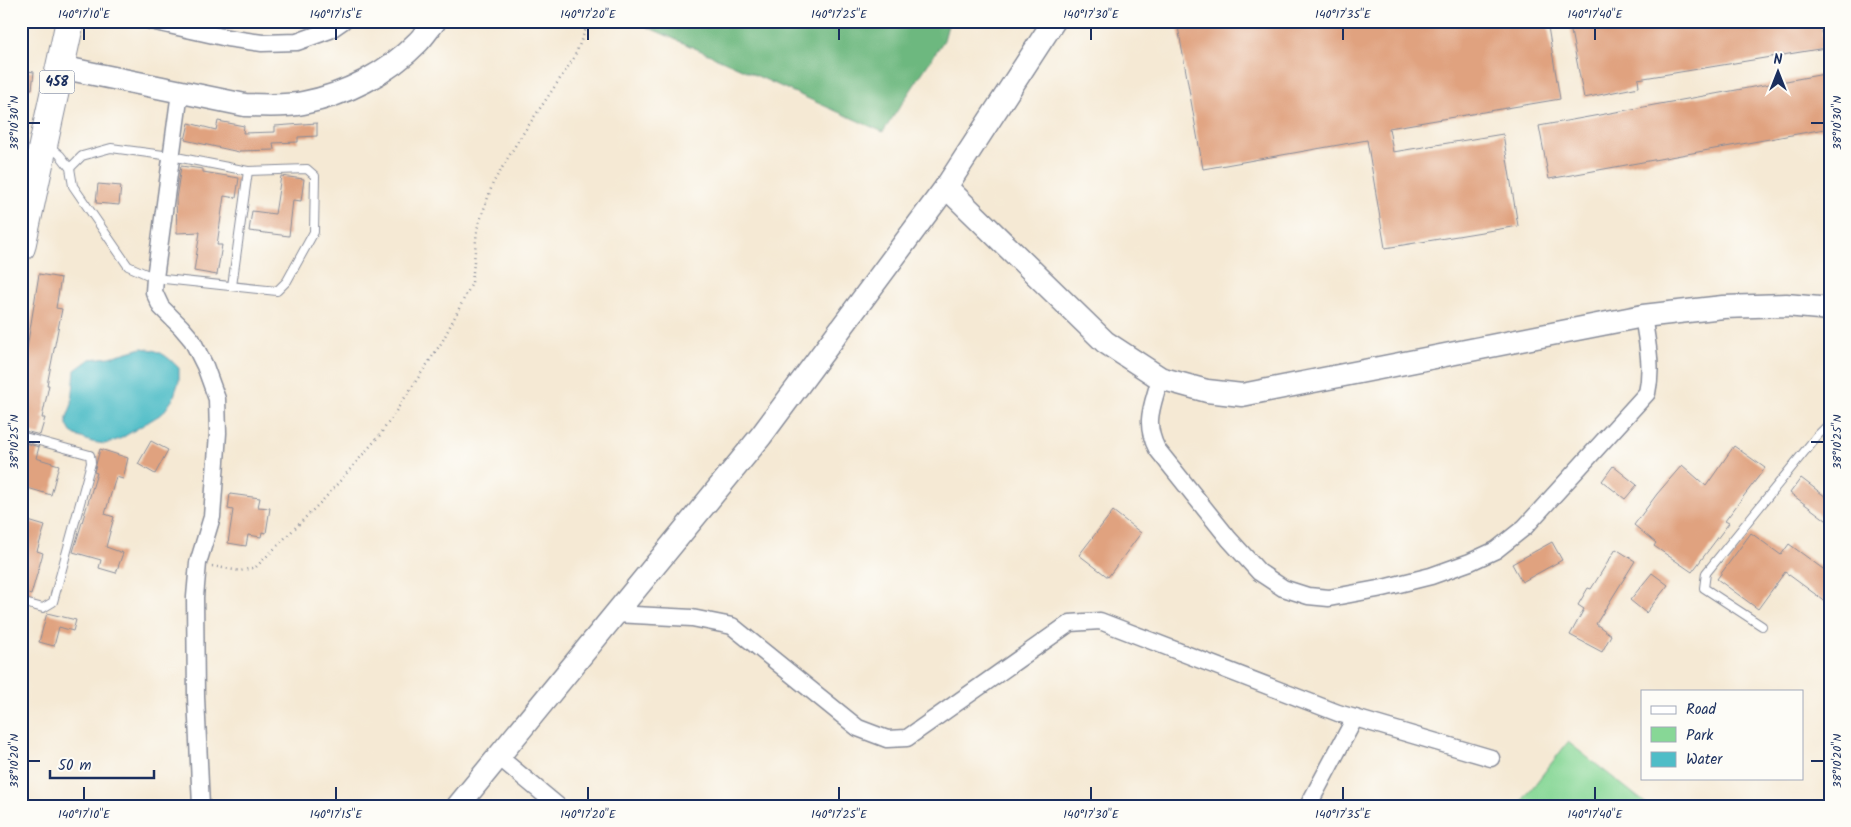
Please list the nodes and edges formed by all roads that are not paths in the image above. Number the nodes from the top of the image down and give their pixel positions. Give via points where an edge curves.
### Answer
1 (70, 21) edge
2 (151, 21) edge
3 (343, 21) edge
4 (435, 21) edge
5 (1054, 21) edge
6 (60, 67) junction
7 (180, 92) junction
8 (45, 142) junction
9 (171, 156) junction
10 (70, 168) junction
11 (248, 171) junction
12 (946, 187) junction
13 (21, 247) edge
14 (155, 278) junction
15 (232, 286) junction
16 (1830, 309) edge
17 (1643, 316) junction
18 (1160, 378) junction
19 (1830, 423) edge
20 (21, 436) edge
21 (21, 602) edge
22 (615, 614) junction
23 (1762, 626) dead end
24 (1355, 718) junction
25 (499, 757) junction
26 (1491, 758) dead end
27 (201, 806) edge
28 (458, 806) edge
29 (558, 806) edge
30 (1308, 806) edge

1 - 6 highway, 458
2 - 3 street via 262,43 297,42 330,30
4 - 7 street via 418,42 393,64 364,82 303,103 275,106 246,104
5 - 12 street
6 - 7 street
6 - 8 highway, 458
7 - 9 street
8 - 10 lane
8 - 13 highway, 458
9 - 10 lane via 111,148 82,156
9 - 11 lane
9 - 14 street
10 - 14 lane via 73,186 128,266
11 - 15 lane
11 - 15 lane via 306,169 315,176 314,232 287,281 277,290
12 - 18 street via 1105,342
12 - 22 street via 761,436
14 - 15 lane
14 - 27 street via 154,292 161,307 192,340 217,399 218,442 212,517 198,563 195,597
16 - 17 street via 1786,305 1723,307
17 - 18 street via 1242,394 1206,391
17 - 18 street via 1650,363 1647,393 1525,527 1496,550 1462,565 1431,576 1330,598 1308,596 1283,588 1260,572 1156,449 1148,421
19 - 23 lane via 1706,573 1704,588
20 - 21 lane via 90,455 91,463 53,602 43,608
22 - 24 street via 692,618 732,626 858,728 887,739 907,738 1070,623 1100,621
22 - 25 street
24 - 26 street
24 - 30 street
25 - 28 street
25 - 29 street

